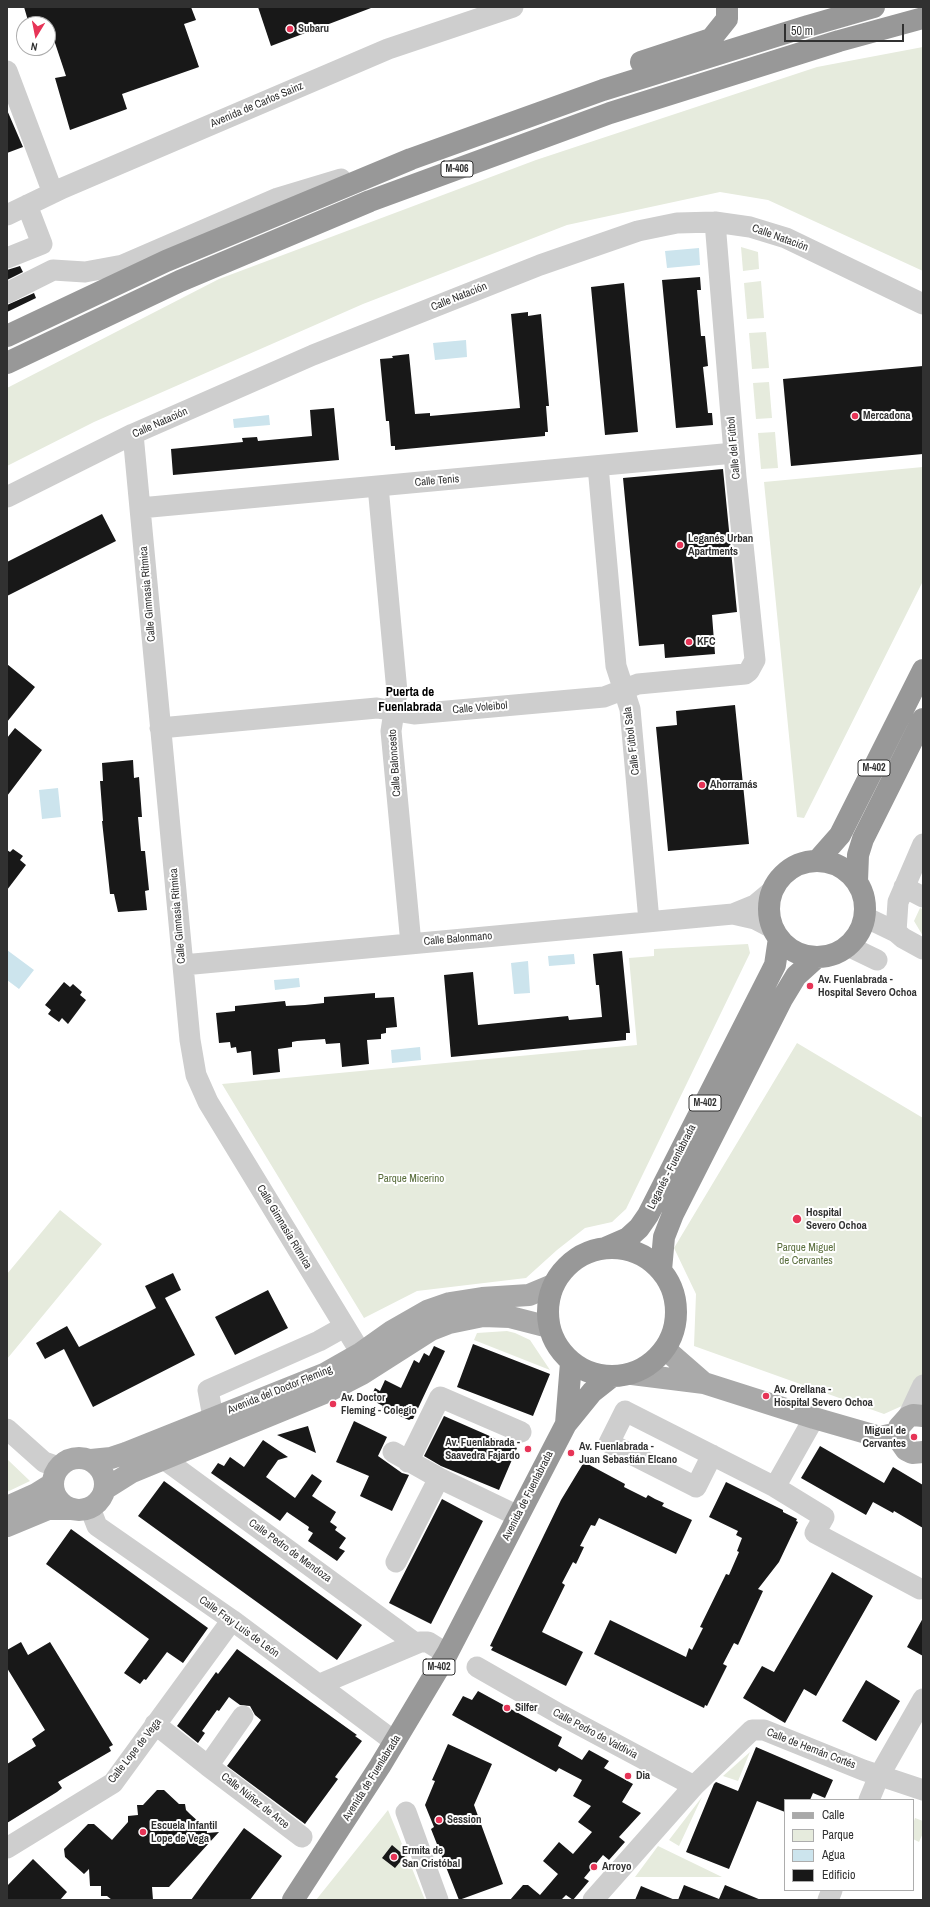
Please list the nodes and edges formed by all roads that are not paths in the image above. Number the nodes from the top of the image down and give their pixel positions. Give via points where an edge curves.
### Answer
1 (513, 7) edge
2 (727, 7) edge
3 (854, 7) edge
4 (874, 7) edge
5 (923, 18) edge
6 (808, 26) junction
7 (923, 30) edge
8 (838, 41) junction
9 (7, 71) edge
10 (478, 134) junction
11 (411, 159) junction
12 (53, 193) junction
13 (27, 206) junction
14 (7, 215) edge
15 (715, 222) junction
16 (42, 244) junction
17 (7, 258) edge
18 (53, 270) junction
19 (7, 293) edge
20 (923, 304) edge
21 (7, 336) edge
22 (7, 363) edge
23 (133, 434) junction
24 (734, 453) junction
25 (598, 466) junction
26 (378, 486) junction
27 (7, 497) edge
28 (140, 508) junction
29 (923, 670) edge
30 (750, 671) joint
31 (624, 690) junction
32 (394, 711) junction
33 (923, 719) edge
34 (160, 728) junction
35 (923, 844) edge
36 (818, 860) junction
37 (857, 881) junction
38 (904, 887) junction
39 (773, 890) junction
40 (923, 897) edge
41 (734, 914) junction
42 (865, 917) junction
43 (650, 921) junction
44 (896, 932) junction
45 (776, 934) junction
46 (411, 944) junction
47 (848, 946) junction
48 (923, 949) edge
49 (817, 957) junction
50 (877, 960) dead end
51 (183, 965) junction
52 (605, 1248) junction
53 (661, 1270) junction
54 (553, 1285) junction
55 (344, 1327) junction
56 (549, 1327) junction
57 (665, 1349) junction
58 (361, 1353) junction
59 (571, 1363) junction
60 (621, 1375) junction
61 (704, 1383) junction
62 (923, 1385) edge
63 (213, 1417) junction
64 (814, 1418) junction
65 (910, 1422) edge
66 (566, 1424) junction
67 (7, 1428) edge
68 (521, 1432) dead end
69 (923, 1452) edge
70 (712, 1456) junction
71 (164, 1459) junction
72 (91, 1460) junction
73 (55, 1476) junction
74 (439, 1478) junction
75 (775, 1487) junction
76 (105, 1489) junction
77 (7, 1507) edge
78 (81, 1509) junction
79 (518, 1516) junction
80 (7, 1526) edge
81 (396, 1562) dead end
82 (920, 1589) dead end
83 (232, 1620) junction
84 (415, 1643) junction
85 (447, 1654) junction
86 (476, 1668) dead end
87 (318, 1685) junction
88 (923, 1699) edge
89 (243, 1716) dead end
90 (155, 1724) junction
91 (395, 1742) junction
92 (208, 1766) junction
93 (879, 1776) junction
94 (694, 1786) junction
95 (923, 1790) edge
96 (868, 1799) edge
97 (406, 1812) dead end
98 (302, 1837) dead end
99 (7, 1848) edge
100 (293, 1900) edge
101 (438, 1900) edge
102 (593, 1900) edge

1 - 12 street, Avenida de Carlos Sainz via 388,49
2 - 10 highway via 727,19 711,39 598,77
3 - 6 highway, M-406
4 - 6 highway, M-406
5 - 8 highway, M-406
6 - 10 highway, M-406 via 603,90
7 - 8 highway, M-406
8 - 22 highway, M-406 via 610,113 370,202 180,281
9 - 12 street
10 - 11 highway, M-406
11 - 18 street via 278,198 123,265 85,272
11 - 21 highway, M-406 via 166,261
12 - 13 street, Avenida de Carlos Sainz
13 - 14 street, Avenida de Carlos Sainz
13 - 16 street
15 - 20 street, Calle Natación via 750,226 786,238
15 - 23 street, Calle Natación via 676,223 638,231 540,265 313,356
15 - 24 street, Calle del Fútbol
16 - 17 street
16 - 18 street
18 - 19 street
23 - 27 street, Calle Natación
23 - 28 street, Calle Gimnasia Rítmica
24 - 25 street, Calle Tenis
24 - 30 street, Calle del Fútbol via 755,660
25 - 26 street, Calle Tenis
25 - 31 street, Calle Fútbol Sala via 616,666
26 - 28 street, Calle Tenis
26 - 32 street, Calle Baloncesto via 397,692
28 - 34 street, Calle Gimnasia Rítmica
29 - 36 highway, M-402 via 840,835
30 - 31 street, Calle Voleibol via 745,674 638,684
31 - 32 street, Calle Voleibol via 604,697 421,714
31 - 43 street, Calle Fútbol Sala via 630,709
32 - 34 street, Calle Voleibol via 377,708
32 - 46 street, Calle Baloncesto via 391,731
33 - 37 highway, Leganés - Fuenlabrada / M-402 via 863,839 858,855
34 - 51 street, Calle Gimnasia Rítmica
35 - 38 street
36 - 37 highway, Leganés - Fuenlabrada / M-402 via 833,863 846,870
36 - 39 highway, Leganés - Fuenlabrada / M-402 via 802,863 787,870
37 - 42 highway, Leganés - Fuenlabrada / M-402 via 863,892
38 - 40 street
38 - 44 street via 898,902
39 - 41 street, Calle Balonmano via 755,905
39 - 45 highway, Leganés - Fuenlabrada / M-402 via 769,913
41 - 43 street, Calle Balonmano
41 - 45 street, Calle Balonmano via 755,919
42 - 44 street
42 - 47 highway, Leganés - Fuenlabrada / M-402 via 862,928
43 - 46 street, Calle Balonmano
44 - 48 street
45 - 49 highway, Leganés - Fuenlabrada / M-402 via 790,948 802,955
45 - 52 highway, Leganés - Fuenlabrada / M-402 via 775,964 771,973 654,1204 644,1221 628,1238
46 - 51 street, Calle Balonmano
47 - 49 highway, Leganés - Fuenlabrada / M-402 via 828,956
47 - 50 street
49 - 53 highway, Leganés - Fuenlabrada / M-402 via 796,976 782,999 673,1214 664,1237
51 - 55 street, Calle Gimnasia Rítmica via 192,1060 202,1092
52 - 53 highway via 624,1249 645,1257
52 - 54 highway via 582,1254 565,1267
53 - 57 highway via 672,1288 676,1309 674,1330
54 - 56 highway via 547,1306
54 - 58 main road, Avenida del Doctor Fleming via 529,1295 450,1303 413,1319
55 - 58 street, Calle Gimnasia Rítmica
55 - 63 street via 319,1341 208,1390
56 - 59 highway via 557,1347
56 - 71 main road, Avenida del Doctor Fleming via 510,1317 483,1316 449,1323 431,1330 330,1391
57 - 60 highway via 650,1364
57 - 61 main road
58 - 63 main road, Avenida del Doctor Fleming via 324,1374
59 - 60 highway via 590,1373
59 - 66 highway, Avenida de Fuenlabrada
60 - 61 main road
60 - 66 highway, Avenida de Fuenlabrada via 592,1392
61 - 64 main road
62 - 65 street
63 - 72 main road, Avenida del Doctor Fleming via 111,1458
64 - 65 main road via 880,1437
64 - 75 street
65 - 69 main road via 899,1440 906,1450 912,1453
66 - 79 highway, Avenida de Fuenlabrada / M-402
67 - 73 street via 44,1462
68 - 74 street via 440,1397 401,1457
70 - 70 street via 625,1412 609,1443 696,1487
70 - 75 street
71 - 76 main road, Avenida del Doctor Fleming via 132,1472
71 - 84 street, Calle Pedro de Mendoza
72 - 73 main road via 83,1457 65,1461
72 - 76 main road via 103,1472
73 - 77 main road via 36,1494
73 - 78 main road via 54,1493 58,1500 65,1506
74 - 79 street
74 - 81 street
75 - 82 street via 824,1517 815,1533
76 - 78 main road via 100,1500
78 - 80 main road via 48,1509
78 - 83 street, Calle Fray Luis de León via 97,1526
79 - 85 highway, Avenida de Fuenlabrada / M-402
83 - 87 street, Calle Fray Luis de León
83 - 90 street, Calle Lope de Vega
84 - 85 street via 428,1642
84 - 87 street
85 - 91 highway, Avenida de Fuenlabrada / M-402
86 - 94 street, Calle Pedro de Valdivia
87 - 91 street, Calle Fray Luis de León
88 - 93 street
89 - 92 street
90 - 92 street, Calle Núñez de Arce
90 - 99 street, Calle Lope de Vega via 113,1783
91 - 100 highway, Avenida de Fuenlabrada / M-402
92 - 98 street, Calle Núñez de Arce
93 - 94 street, Calle de Hernán Cortés via 764,1730 752,1730
93 - 95 street, Calle de Hernán Cortés
93 - 96 street
94 - 102 street, Calle de Hernán Cortés
97 - 101 street

